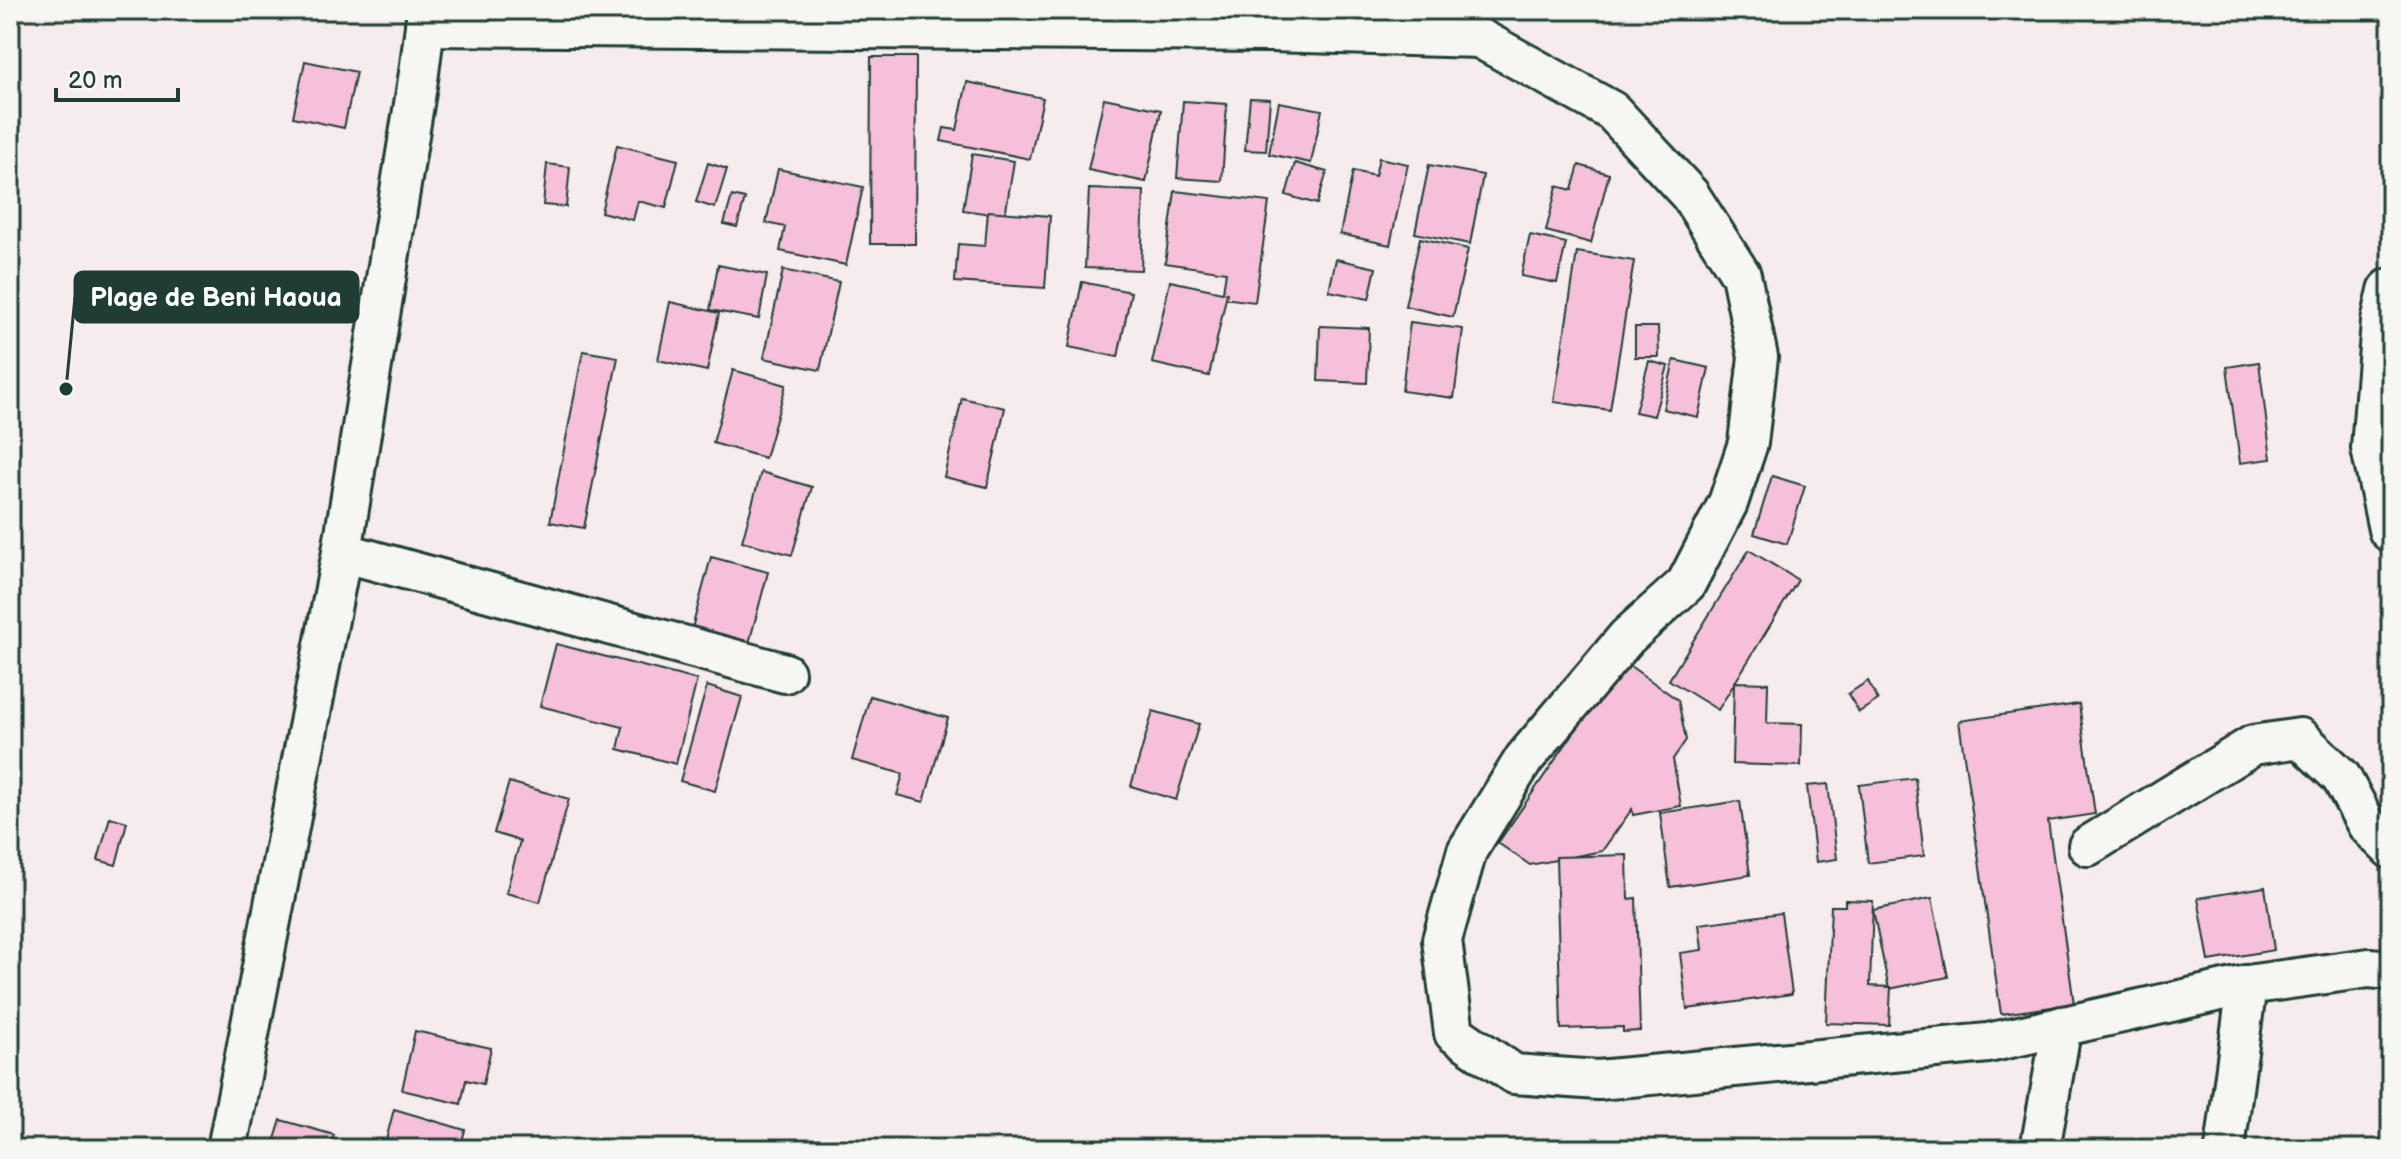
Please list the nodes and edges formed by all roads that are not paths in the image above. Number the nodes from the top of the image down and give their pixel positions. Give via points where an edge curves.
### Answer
1 (426, 18) edge
2 (2391, 291) edge
3 (2391, 529) edge
4 (342, 552) junction
5 (785, 673) dead end
6 (2088, 846) dead end
7 (2391, 849) edge
8 (2391, 970) edge
9 (2247, 985) junction
10 (2062, 1026) junction
11 (227, 1149) edge
12 (2040, 1149) edge
13 (2225, 1149) edge

1 - 4 street
1 - 10 street via 1479,38 1612,111 1690,195 1741,275 1758,357 1748,443 1728,503 1686,584 1627,637 1524,759 1467,851 1442,940 1454,1033 1514,1074 1598,1080 1988,1043
2 - 3 main road via 2374,448
4 - 5 street
4 - 11 street
6 - 7 street via 2253,745 2300,738 2341,777 2367,825
8 - 9 street via 2369,968
9 - 10 street
9 - 13 street
10 - 12 street

